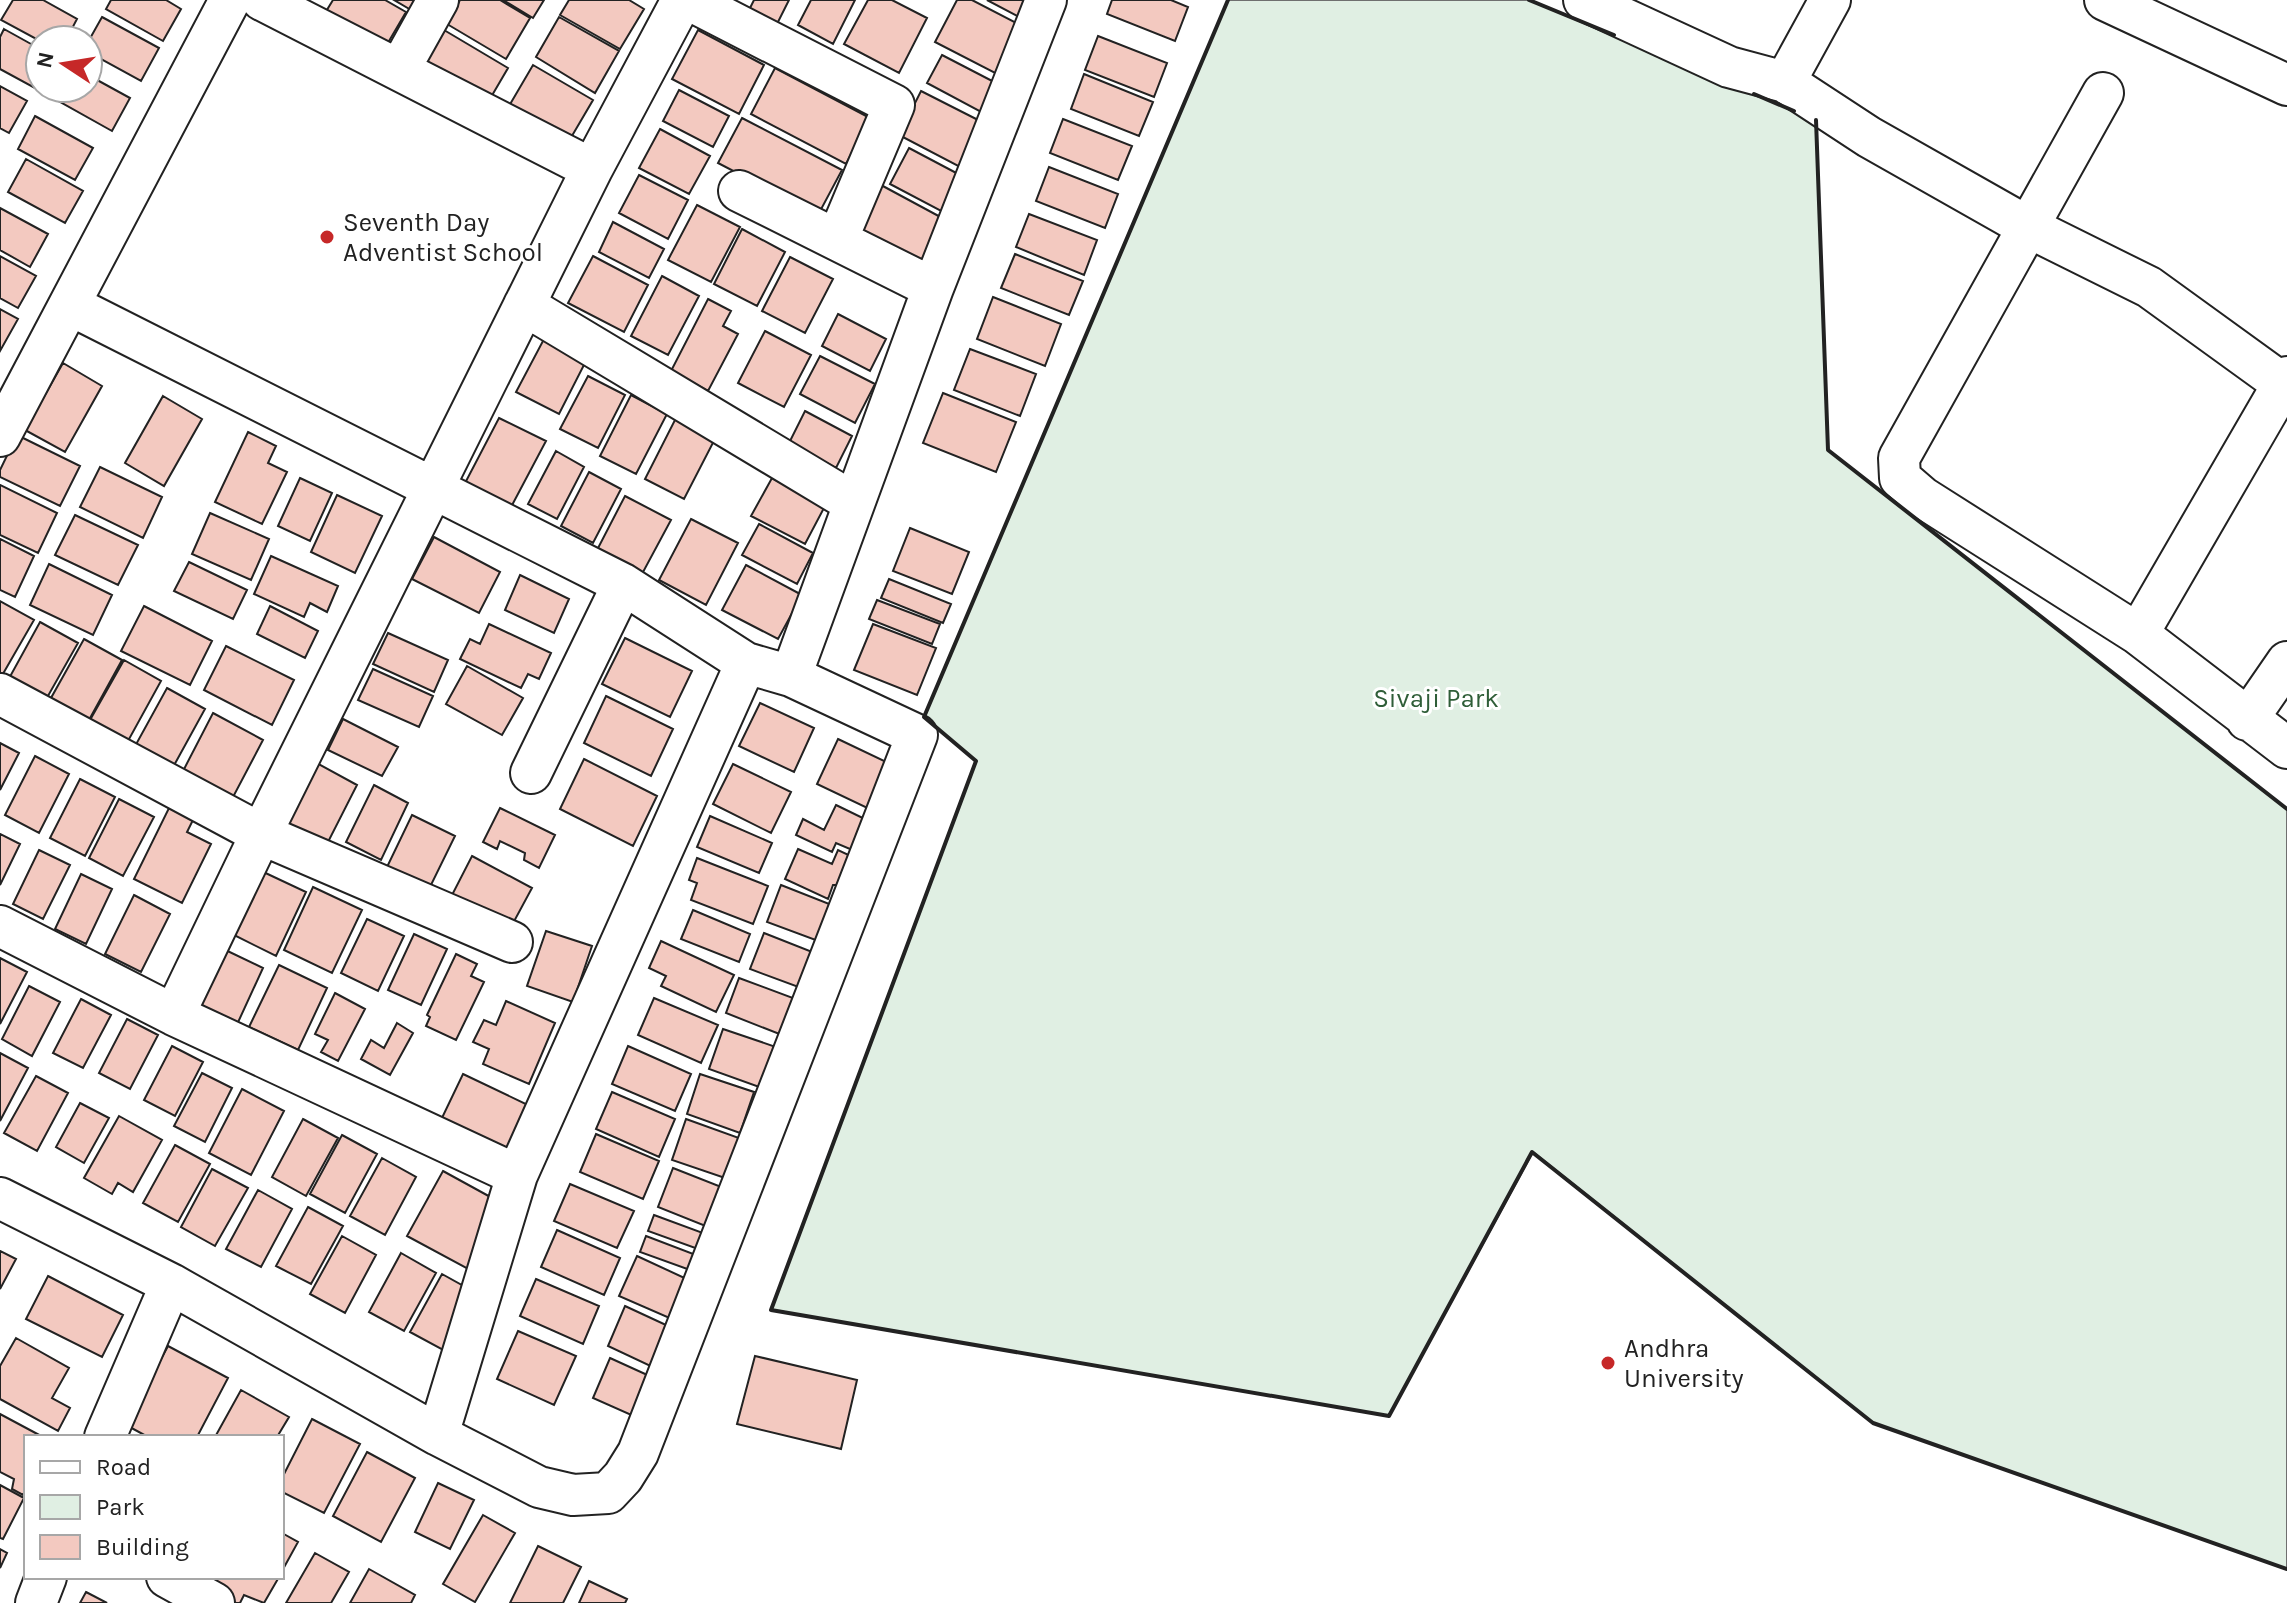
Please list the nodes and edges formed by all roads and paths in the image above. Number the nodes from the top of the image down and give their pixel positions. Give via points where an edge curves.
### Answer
1 (230, 0) edge
2 (262, 0) edge
3 (438, 0) edge
4 (682, 0) edge
5 (689, 0) edge
6 (1046, 0) edge
7 (1584, 0) edge
8 (1830, 0) edge
9 (2105, 0) edge
10 (399, 70) junction
11 (1785, 82) junction
12 (2287, 85) edge
13 (2103, 93) dead end
14 (592, 169) junction
15 (739, 191) dead end
16 (2028, 227) junction
17 (837, 240) junction
18 (933, 288) junction
19 (70, 305) junction
20 (524, 305) junction
21 (2285, 380) edge
22 (0, 436) edge
23 (432, 489) junction
24 (854, 503) junction
25 (623, 584) junction
26 (2138, 634) junction
27 (2287, 662) edge
28 (746, 663) junction
29 (791, 676) junction
30 (0, 694) edge
31 (2247, 720) junction
32 (2287, 748) edge
33 (531, 773) dead end
34 (261, 834) junction
35 (0, 926) edge
36 (512, 942) dead end
37 (174, 1015) junction
38 (517, 1175) junction
39 (0, 1198) edge
40 (171, 1284) junction
41 (106, 1435) edge
42 (438, 1435) junction
43 (45, 1579) edge
44 (171, 1579) edge
45 (36, 1603) edge
46 (214, 1603) edge

1 - 19 street
2 - 10 street
3 - 10 street
4 - 14 street
5 - 17 street via 894,105
6 - 18 street
7 - 11 street via 1729,67
8 - 11 street
9 - 12 street
10 - 14 street
11 - 16 street via 1869,137
13 - 16 street
14 - 20 street
15 - 17 street
16 - 21 street via 2149,287
16 - 26 street via 1899,458 1900,478
17 - 18 street
18 - 24 street
19 - 22 street
19 - 23 street
20 - 23 street
20 - 24 street
21 - 26 street
23 - 25 street
23 - 34 street
24 - 29 street
25 - 28 street
25 - 33 street
26 - 31 street
27 - 31 street
28 - 29 street
28 - 38 street
29 - 42 street via 917,735 638,1453 608,1493 573,1495 539,1487
30 - 34 street
31 - 32 street
34 - 36 street
34 - 37 street
35 - 37 street
37 - 38 street
38 - 42 street
39 - 40 street
40 - 41 street
40 - 42 street
43 - 45 street
44 - 46 street

